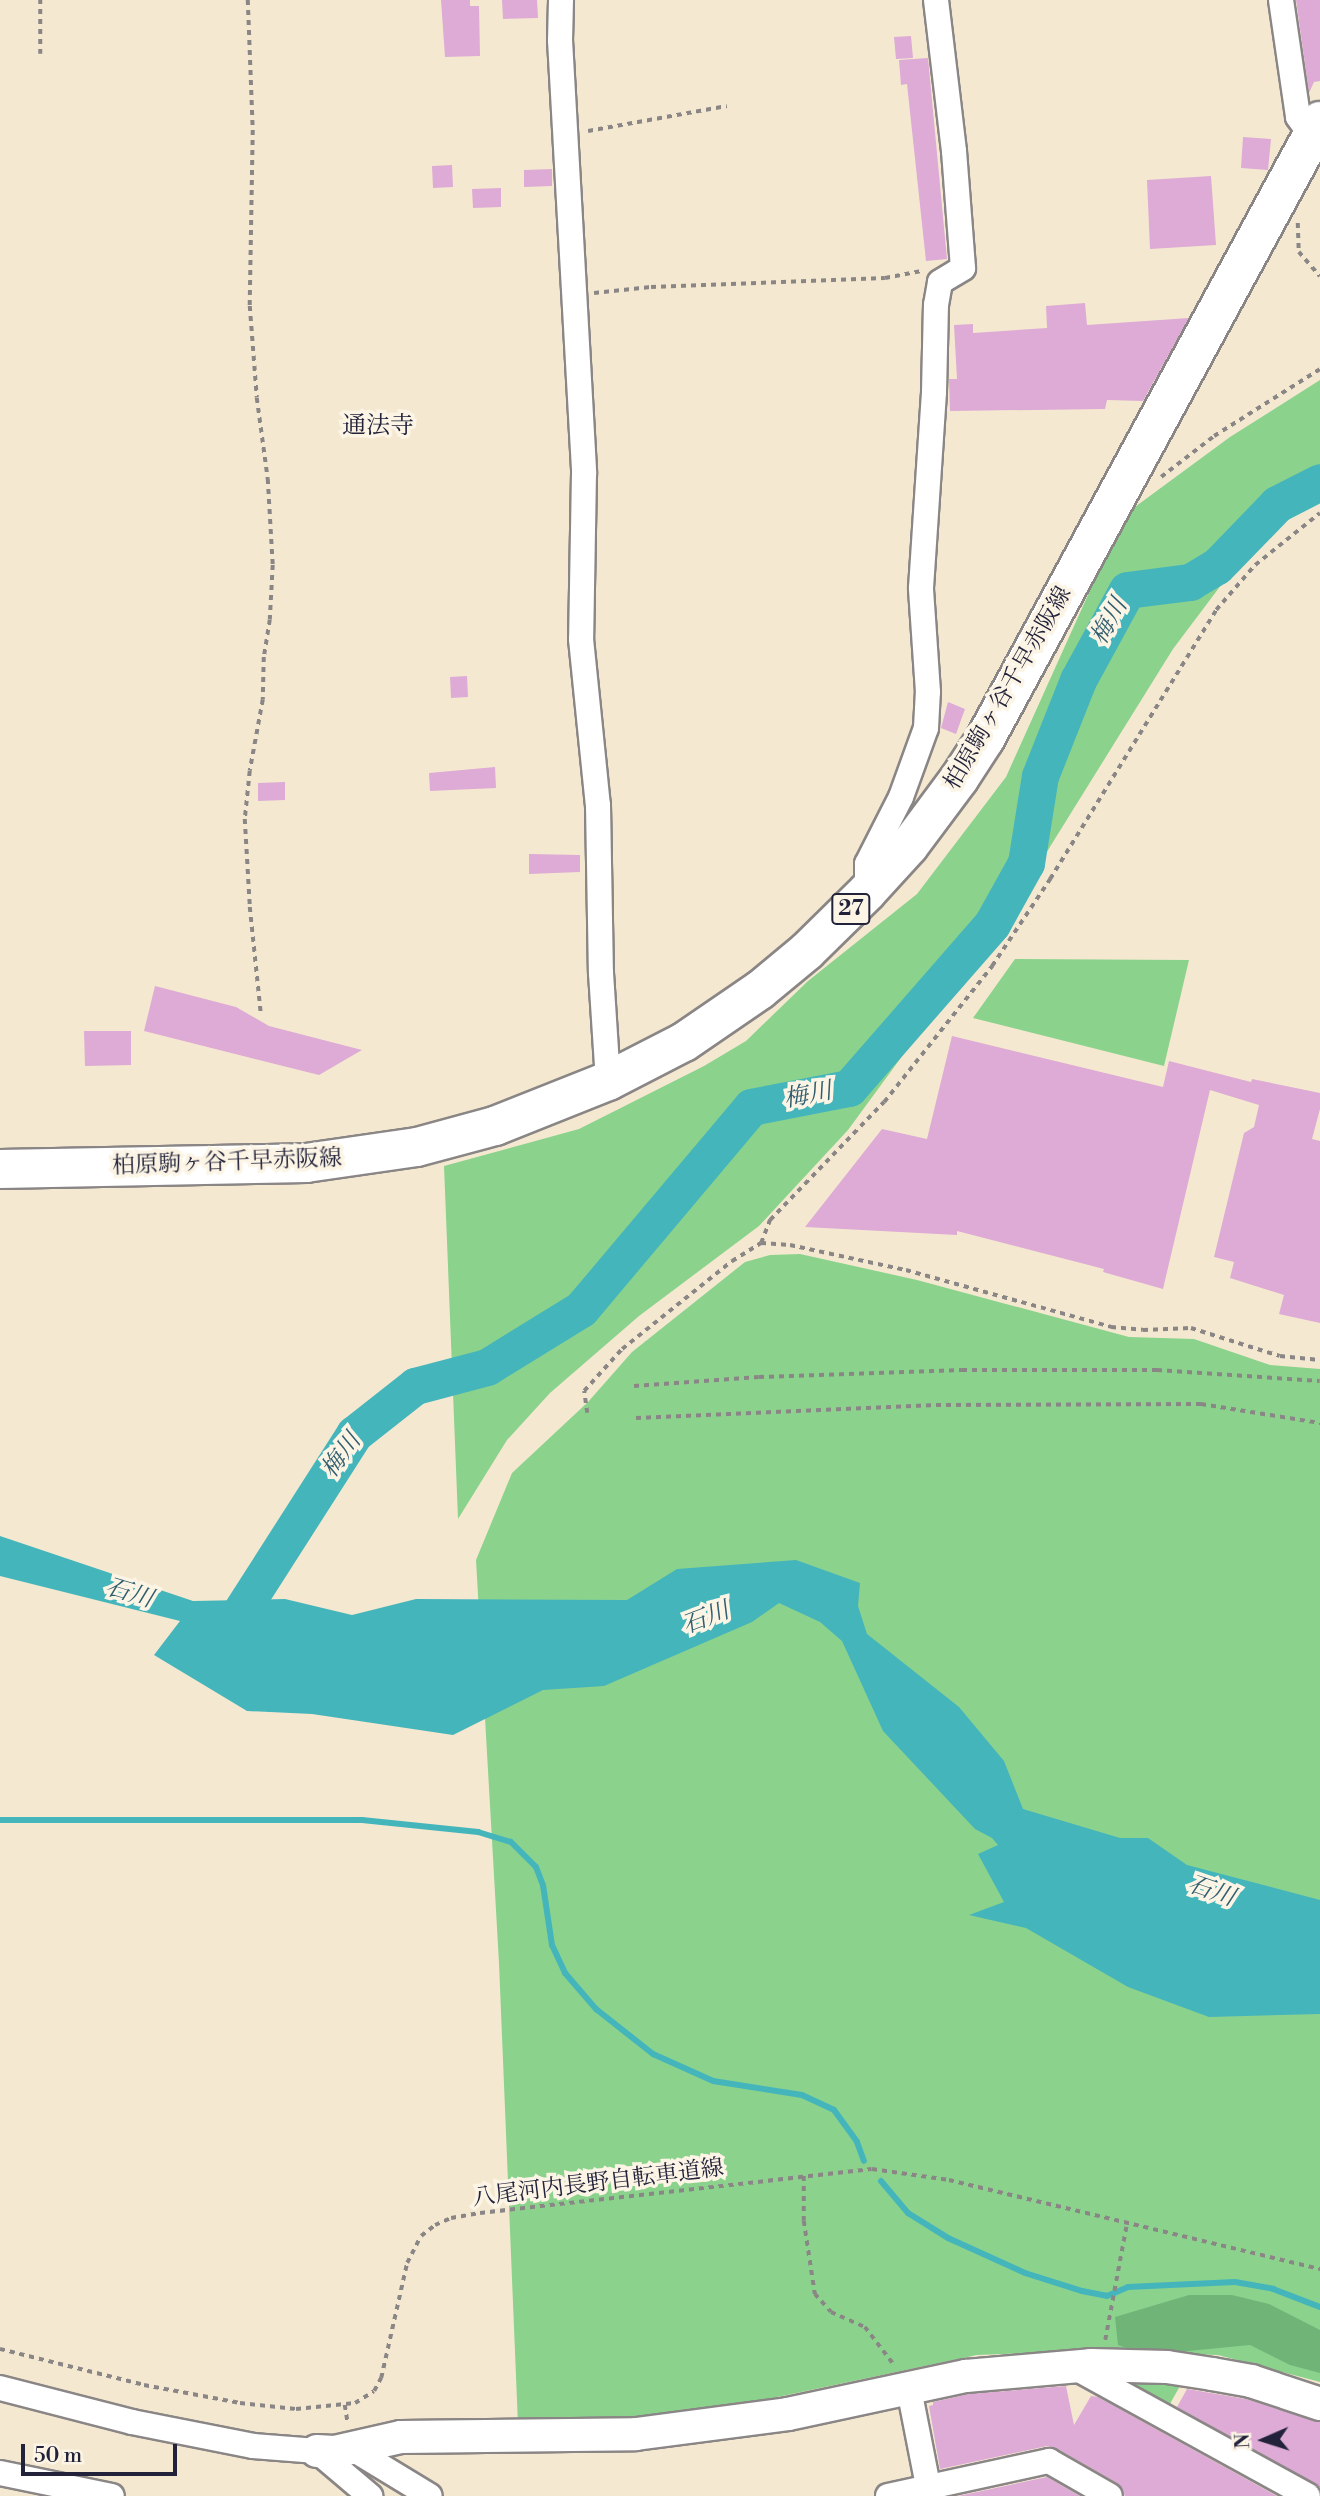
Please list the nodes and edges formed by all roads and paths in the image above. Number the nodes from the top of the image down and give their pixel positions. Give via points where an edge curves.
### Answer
1 (40, 0) edge
2 (248, 0) edge
3 (561, 0) edge
4 (936, 0) edge
5 (1282, 0) edge
6 (40, 54) dead end
7 (727, 106) dead end
8 (1316, 129) edge
9 (565, 134) junction
10 (1298, 217) dead end
11 (950, 274) junction
12 (1320, 276) edge
13 (574, 295) junction
14 (1320, 369) edge
15 (1153, 486) dead end
16 (1320, 513) edge
17 (867, 892) junction
18 (261, 1014) dead end
19 (608, 1081) junction
20 (0, 1169) edge
21 (761, 1243) junction
22 (1320, 1360) edge
23 (1320, 1381) edge
24 (634, 1386) dead end
25 (587, 1413) dead end
26 (636, 1418) dead end
27 (1320, 1423) edge
28 (804, 2176) junction
29 (1127, 2222) junction
30 (1320, 2269) edge
31 (0, 2349) edge
32 (1087, 2366) junction
33 (0, 2388) edge
34 (909, 2389) junction
35 (1320, 2404) edge
36 (351, 2448) junction
37 (317, 2451) junction
38 (0, 2473) edge
39 (929, 2492) edge
40 (113, 2496) edge
41 (370, 2496) edge
42 (430, 2496) edge
43 (888, 2496) edge
44 (1110, 2496) edge
45 (1308, 2496) edge

1 - 6 path
2 - 18 path via 253,130 250,306 274,565 263,700 245,819
3 - 9 street
4 - 11 street via 963,268
5 - 8 street via 1298,117
7 - 9 path
8 - 17 main road, 柏原駒ヶ谷千早赤阪線 / 27 via 985,739 916,837
9 - 13 street
10 - 12 path via 1299,252
11 - 13 path via 945,268 885,278 650,287
11 - 17 street via 940,282 936,305 921,588 926,728 901,797 867,864
13 - 19 street via 584,473 581,639 598,805
14 - 15 path via 1214,436
16 - 21 path via 1255,565 1216,610 992,966 884,1102 770,1220
17 - 19 main road, 柏原駒ヶ谷千早赤阪線 / 27 via 760,990 684,1042
19 - 20 main road, 柏原駒ヶ谷千早赤阪線 / 27 via 495,1126 364,1156 227,1166
21 - 22 path via 906,1270 1111,1327 1191,1328 1280,1356
21 - 25 path via 622,1349 584,1391
23 - 24 path via 1157,1370 962,1370
26 - 27 path via 936,1405 1201,1404
28 - 29 path, 八尾河内長野自転車道線 via 872,2169 903,2172
28 - 31 path, 八尾河内長野自転車道線 via 480,2213 435,2225 421,2236 407,2263 381,2378 374,2391 355,2403 296,2409 205,2398
28 - 34 path via 804,2221 815,2294 831,2312 865,2327
29 - 30 path, 八尾河内長野自転車道線
29 - 32 path
32 - 34 street via 966,2376
32 - 35 street via 1201,2372 1251,2381
32 - 45 street
33 - 37 street via 132,2422 253,2446
34 - 36 street via 788,2414 636,2434 401,2437
34 - 39 street
36 - 37 street
36 - 42 street
37 - 41 street
38 - 40 street
39 - 43 street
39 - 44 street via 1049,2461

